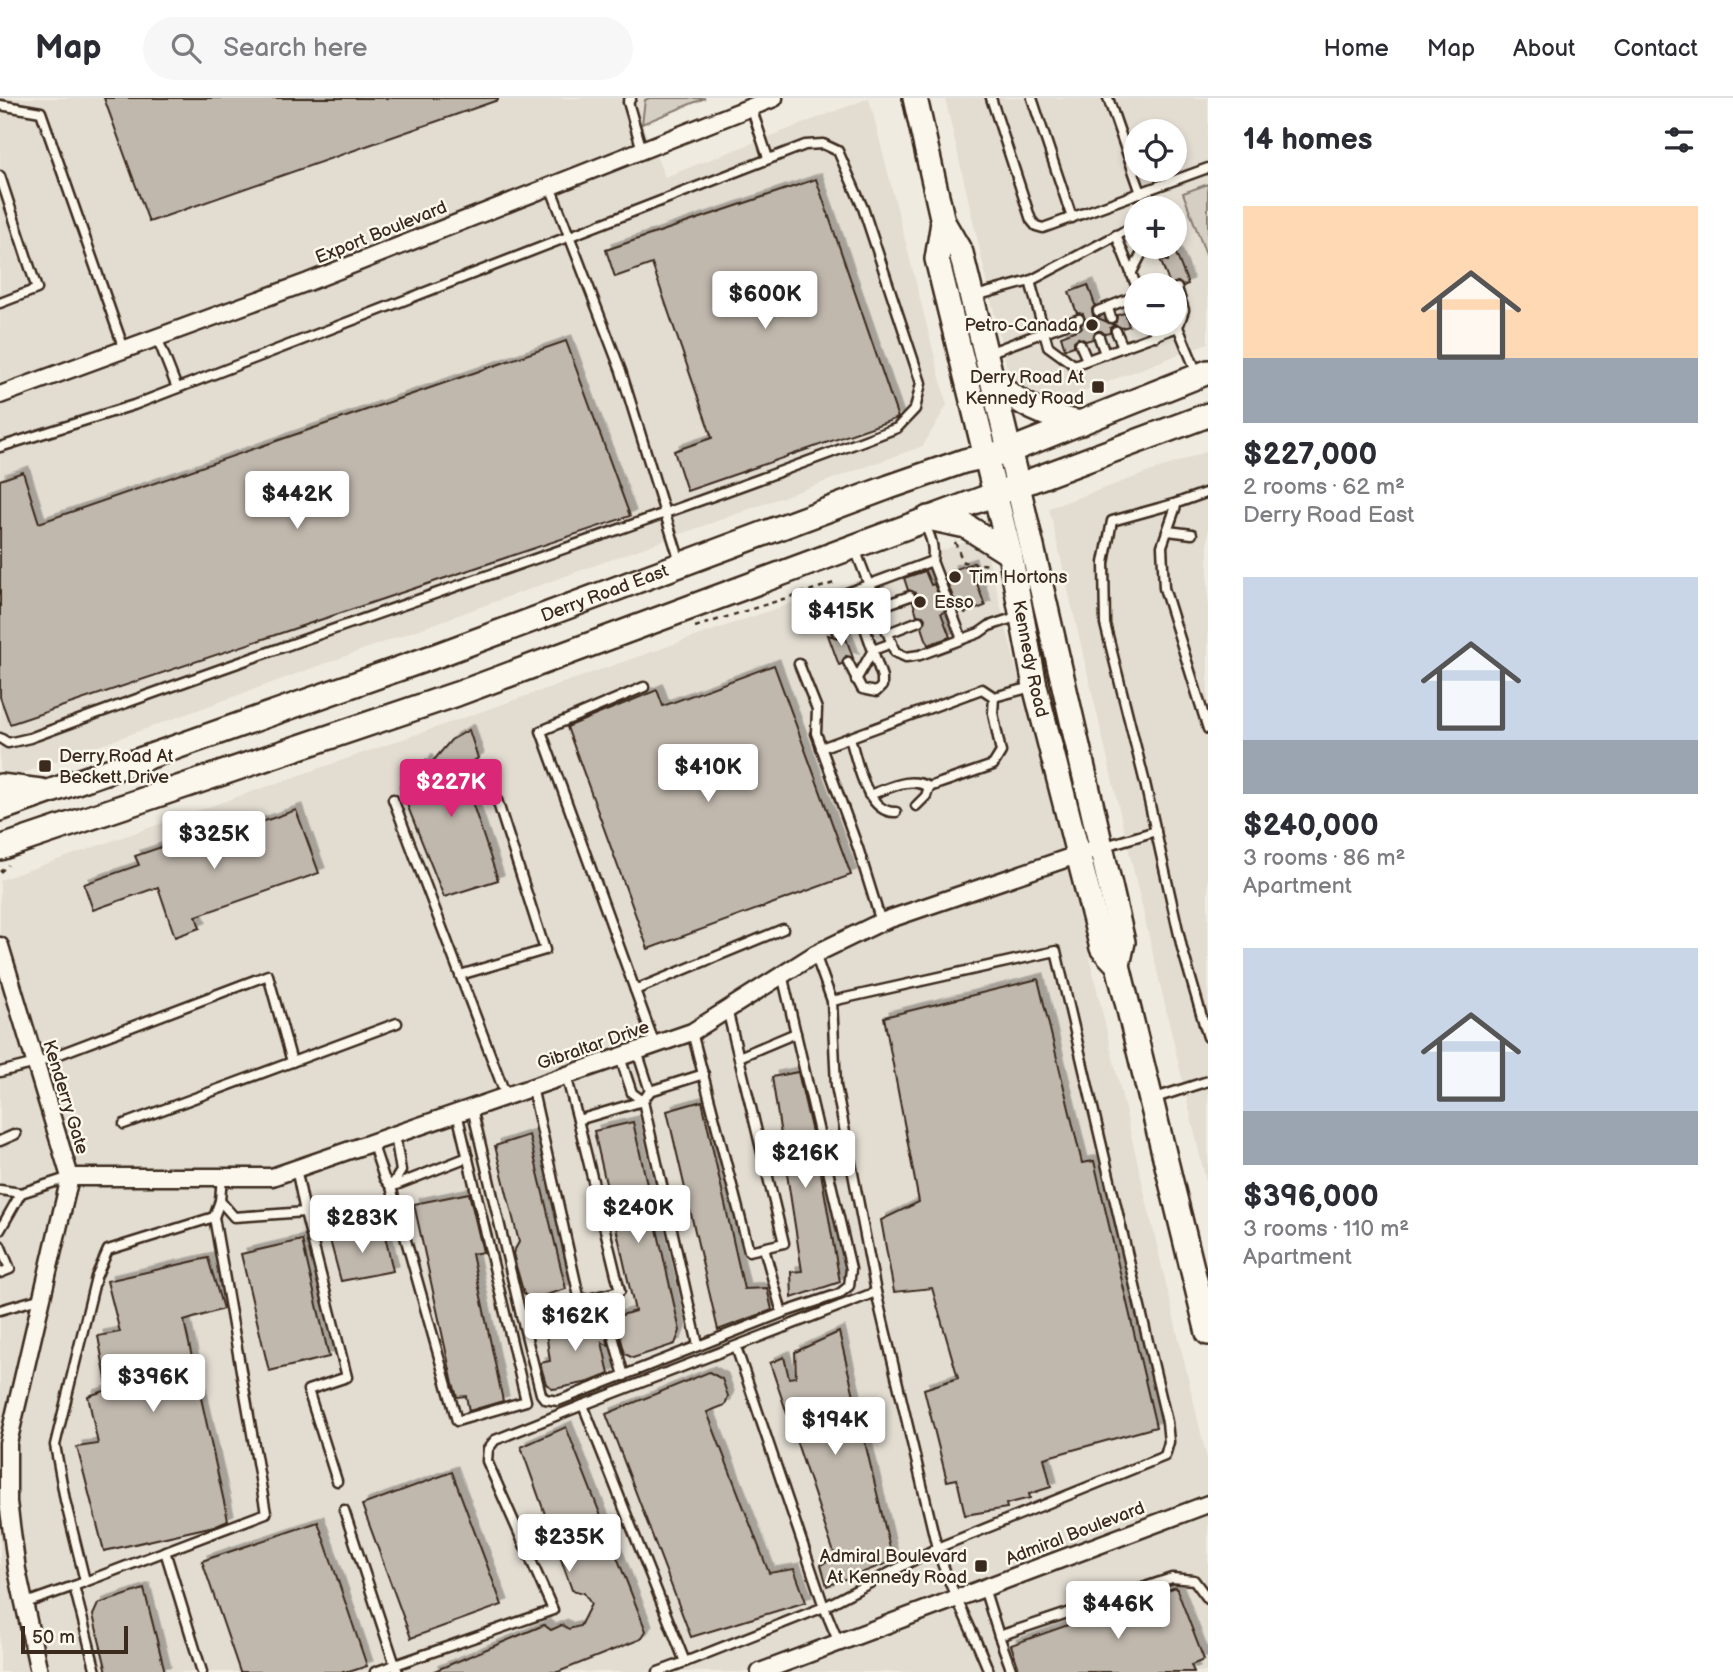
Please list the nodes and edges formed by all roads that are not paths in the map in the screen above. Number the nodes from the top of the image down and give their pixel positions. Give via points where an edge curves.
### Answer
1 (631, 98) edge
2 (774, 98) edge
3 (915, 98) edge
4 (991, 98) edge
5 (1032, 98) edge
6 (1108, 98) edge
7 (0, 105) edge
8 (751, 107) junction
9 (642, 150) junction
10 (768, 158) junction
11 (1208, 168) edge
12 (0, 176) edge
13 (550, 186) junction
14 (1141, 193) junction
15 (1072, 218) junction
16 (943, 222) junction
17 (1124, 231) edge
18 (570, 235) junction
19 (1115, 235) junction
20 (1131, 273) edge
21 (1030, 281) junction
22 (972, 297) junction
23 (1124, 301) edge
24 (0, 303) edge
25 (1108, 308) junction
26 (1098, 312) dead end
27 (1111, 318) dead end
28 (1043, 331) junction
29 (1075, 331) dead end
30 (1116, 331) dead end
31 (1153, 336) edge
32 (1183, 336) edge
33 (157, 337) junction
34 (1098, 337) dead end
35 (1080, 344) dead end
36 (1123, 347) junction
37 (124, 349) junction
38 (985, 354) junction
39 (1105, 354) junction
40 (1087, 360) junction
41 (1203, 374) edge
42 (993, 381) junction
43 (177, 388) junction
44 (0, 395) edge
45 (1208, 415) edge
46 (1081, 423) junction
47 (0, 447) edge
48 (998, 453) junction
49 (1018, 486) junction
50 (1208, 492) edge
51 (995, 494) junction
52 (1177, 503) junction
53 (664, 512) junction
54 (925, 519) junction
55 (1168, 531) junction
56 (1192, 534) dead end
57 (854, 545) junction
58 (1002, 560) junction
59 (932, 561) junction
60 (682, 564) junction
61 (942, 586) junction
62 (871, 588) junction
63 (932, 589) dead end
64 (910, 596) dead end
65 (879, 607) junction
66 (951, 609) junction
67 (941, 613) dead end
68 (1022, 615) junction
69 (919, 621) dead end
70 (837, 632) dead end
71 (888, 633) junction
72 (962, 639) junction
73 (892, 643) junction
74 (873, 650) junction
75 (848, 662) dead end
76 (799, 664) dead end
77 (856, 680) junction
78 (1035, 686) junction
79 (644, 687) dead end
80 (994, 697) junction
81 (1208, 729) edge
82 (0, 738) edge
83 (850, 738) junction
84 (821, 748) junction
85 (0, 786) edge
86 (929, 787) junction
87 (48, 792) junction
88 (869, 795) junction
89 (393, 799) dead end
90 (496, 800) dead end
91 (916, 806) dead end
92 (0, 809) edge
93 (896, 812) dead end
94 (1156, 831) junction
95 (0, 848) edge
96 (1089, 850) junction
97 (881, 922) junction
98 (783, 929) dead end
99 (0, 946) edge
100 (815, 954) junction
101 (782, 974) junction
102 (460, 975) junction
103 (635, 990) junction
104 (832, 1001) junction
105 (727, 1009) junction
106 (397, 1023) dead end
107 (1206, 1024) edge
108 (692, 1032) junction
109 (796, 1033) junction
110 (1208, 1037) edge
111 (655, 1045) junction
112 (637, 1051) junction
113 (620, 1057) junction
114 (739, 1057) junction
115 (292, 1062) junction
116 (36, 1063) junction
117 (0, 1072) edge
118 (704, 1074) junction
119 (566, 1075) junction
120 (1208, 1081) edge
121 (532, 1087) junction
122 (650, 1091) junction
123 (506, 1096) junction
124 (1152, 1099) junction
125 (643, 1101) junction
126 (464, 1110) junction
127 (578, 1120) junction
128 (124, 1124) dead end
129 (16, 1134) dead end
130 (395, 1135) junction
131 (0, 1141) edge
132 (372, 1142) junction
133 (468, 1157) junction
134 (296, 1168) junction
135 (70, 1177) junction
136 (222, 1177) junction
137 (391, 1187) junction
138 (0, 1190) edge
139 (21, 1193) junction
140 (220, 1200) junction
141 (395, 1205) junction
142 (305, 1212) junction
143 (214, 1217) junction
144 (338, 1222) dead end
145 (0, 1230) edge
146 (0, 1245) edge
147 (764, 1248) junction
148 (0, 1273) edge
149 (876, 1292) junction
150 (602, 1296) junction
151 (41, 1298) junction
152 (580, 1301) junction
153 (0, 1310) edge
154 (782, 1313) junction
155 (521, 1315) junction
156 (1208, 1333) edge
157 (698, 1345) junction
158 (736, 1346) junction
159 (624, 1376) junction
160 (583, 1405) junction
161 (337, 1480) dead end
162 (1208, 1504) edge
163 (344, 1510) dead end
164 (937, 1548) junction
165 (165, 1551) junction
166 (85, 1580) junction
167 (74, 1586) junction
168 (984, 1588) junction
169 (958, 1599) junction
170 (1208, 1599) edge
171 (23, 1604) junction
172 (824, 1607) junction
173 (999, 1636) junction
174 (839, 1643) junction
175 (685, 1662) junction
176 (397, 1669) edge
177 (986, 1671) edge
178 (39, 1672) edge
179 (96, 1672) edge
180 (202, 1672) edge
181 (375, 1672) edge
182 (659, 1672) edge
183 (760, 1672) edge
184 (1012, 1672) edge

1 - 9 lane via 628,102
2 - 8 street, Export Boulevard
3 - 16 main road, Kennedy Road
4 - 15 lane via 1031,220 1043,228
5 - 15 lane
6 - 14 lane
7 - 37 lane via 41,112
8 - 9 street, Export Boulevard
8 - 10 lane
9 - 13 street, Export Boulevard
10 - 18 lane
10 - 53 lane via 805,145 822,144 838,151 863,208 921,383 915,409 897,428
11 - 14 lane
12 - 24 lane via 37,289
13 - 18 lane
13 - 33 street, Export Boulevard
14 - 15 lane
16 - 22 main road, Kennedy Road via 961,253
16 - 48 main road, Kennedy Road via 937,259
17 - 19 lane
18 - 43 lane
18 - 53 lane via 621,371
19 - 20 lane
19 - 21 lane
21 - 22 lane
21 - 28 lane
22 - 38 main road, Kennedy Road
23 - 25 lane
25 - 26 lane
25 - 27 lane
28 - 29 lane via 1075,320
28 - 38 lane
28 - 40 lane via 1048,346 1074,365
30 - 36 lane
31 - 36 lane
32 - 41 lane
33 - 37 street, Export Boulevard
33 - 43 lane
34 - 39 lane
35 - 40 lane
36 - 39 lane
37 - 44 street, Export Boulevard
38 - 42 main road, Kennedy Road
39 - 40 lane
41 - 46 main road, Derry Road East
42 - 46 main road via 1032,409
42 - 48 main road, Kennedy Road
43 - 47 lane
45 - 49 main road
46 - 48 main road, Derry Road East
48 - 49 main road, Kennedy Road
48 - 51 main road, Kennedy Road
48 - 60 main road, Derry Road East via 889,487
49 - 51 main road
49 - 96 main road, Kennedy Road
50 - 52 lane
51 - 54 main road
51 - 58 main road, Kennedy Road
52 - 55 lane
52 - 94 lane via 1111,521 1104,563 1105,624
53 - 60 lane
53 - 82 lane via 30,738 8,743
54 - 57 main road
54 - 58 main road via 966,526
54 - 59 lane
55 - 56 lane
55 - 81 lane via 1162,547 1164,588
57 - 62 lane
57 - 95 main road via 457,694
58 - 68 main road, Kennedy Road
59 - 61 lane
59 - 62 lane
60 - 87 main road, Derry Road East
61 - 63 lane
61 - 66 lane
62 - 65 lane
62 - 70 lane via 833,598 830,606
62 - 74 lane via 864,625
64 - 65 lane
65 - 71 lane
66 - 67 lane
66 - 72 lane
68 - 72 lane
68 - 78 main road, Kennedy Road
69 - 71 lane
71 - 73 lane
72 - 73 lane via 906,657 895,652
73 - 74 lane
74 - 77 lane
74 - 77 lane via 882,686 876,692 868,691
75 - 77 lane
76 - 84 lane via 817,709
78 - 80 lane
78 - 96 main road, Kennedy Road
79 - 103 lane via 541,731
80 - 83 lane via 982,690
80 - 86 lane via 1001,752 993,765
83 - 84 lane
83 - 88 lane
84 - 97 lane
85 - 87 main road
86 - 88 lane via 907,782
86 - 91 lane
87 - 92 main road, Derry Road East
88 - 93 lane via 878,808
89 - 102 lane
90 - 102 lane via 545,950
94 - 96 lane
94 - 107 lane via 1192,987
96 - 97 street, Gibraltar Drive
96 - 124 main road, Kennedy Road via 1123,942 1118,965
97 - 100 street, Gibraltar Drive
98 - 103 lane
99 - 116 street, Kenderry Gate
100 - 101 street, Gibraltar Drive
100 - 104 lane
101 - 105 street, Gibraltar Drive
101 - 109 lane
102 - 123 lane
103 - 111 lane
104 - 149 lane via 836,1086
104 - 164 lane via 1056,951 1167,1422 1165,1455
105 - 108 street, Gibraltar Drive
105 - 114 lane
106 - 115 lane
107 - 110 lane
108 - 111 street, Gibraltar Drive
108 - 118 lane
109 - 114 lane
109 - 154 lane via 851,1280 839,1294
111 - 112 street, Gibraltar Drive
112 - 113 street, Gibraltar Drive
112 - 122 lane
113 - 119 street, Gibraltar Drive
113 - 125 lane via 632,1093
114 - 147 lane via 783,1243
115 - 116 lane via 268,975
115 - 128 lane
116 - 117 lane
116 - 135 street, Kenderry Gate
118 - 122 lane
118 - 147 lane via 749,1251
119 - 121 street, Gibraltar Drive
119 - 127 lane
120 - 124 lane
121 - 123 street, Gibraltar Drive
121 - 152 lane
122 - 125 lane
123 - 126 street, Gibraltar Drive
124 - 156 main road, Kennedy Road
125 - 127 lane
125 - 157 lane
126 - 130 street, Gibraltar Drive
126 - 133 lane
126 - 155 lane
127 - 150 lane via 621,1291
129 - 131 lane
130 - 132 street, Gibraltar Drive
130 - 137 lane via 401,1171
132 - 134 street, Gibraltar Drive
132 - 137 lane
133 - 137 lane
133 - 141 lane via 526,1401 457,1421
134 - 136 street, Gibraltar Drive via 272,1177
134 - 142 lane
135 - 136 street, Gibraltar Drive
135 - 139 lane
135 - 151 street, Kenderry Gate
136 - 140 lane
137 - 141 lane
138 - 139 lane
139 - 145 lane
140 - 142 lane via 234,1217
140 - 143 lane
141 - 144 lane
142 - 161 lane via 347,1377 308,1390
143 - 165 lane via 266,1513
143 - 166 lane via 108,1250 96,1277 55,1446
146 - 148 lane via 10,1269
147 - 154 lane
149 - 158 lane
149 - 164 lane
150 - 152 lane
150 - 159 lane
151 - 153 lane
151 - 171 street, Kenderry Gate via 8,1443 8,1502
152 - 155 lane
154 - 157 lane
155 - 159 lane via 545,1399 558,1401
157 - 159 lane
158 - 160 lane
158 - 172 lane
160 - 175 lane
160 - 176 lane via 495,1440 488,1450 487,1461 553,1610
162 - 168 street, Admiral Boulevard
163 - 176 lane
164 - 169 lane
164 - 172 lane
165 - 166 lane
165 - 180 lane
166 - 167 lane
167 - 171 lane
167 - 179 lane
168 - 169 street, Admiral Boulevard
168 - 173 lane
169 - 174 street, Admiral Boulevard
169 - 177 lane
170 - 173 lane via 1194,1580 1172,1577
171 - 178 street, Kenderry Gate
172 - 174 lane
172 - 175 lane
173 - 184 lane
174 - 183 street, Admiral Boulevard
175 - 182 lane
176 - 181 lane

